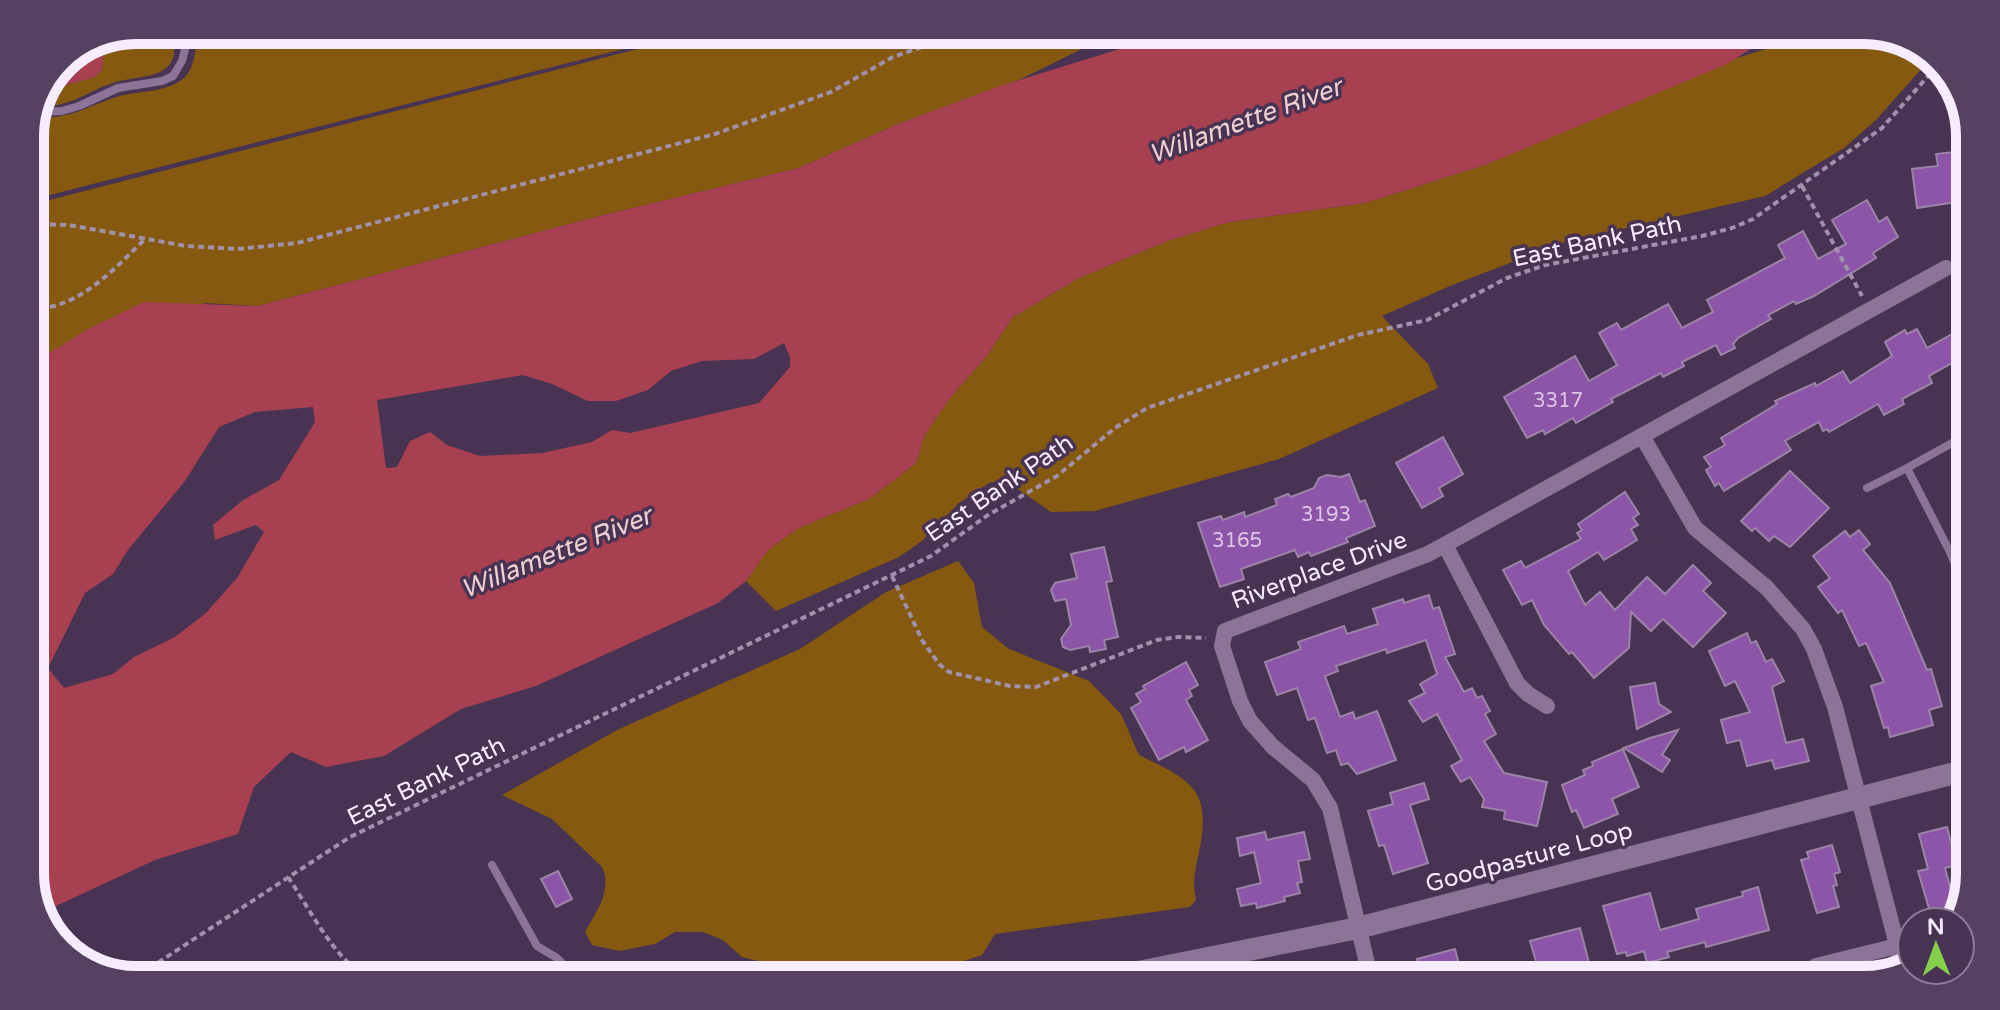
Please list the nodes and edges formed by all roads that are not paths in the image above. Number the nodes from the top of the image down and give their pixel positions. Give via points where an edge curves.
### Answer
1 (186, 44) edge
2 (47, 112) edge
3 (1946, 268) dead end
4 (1642, 436) junction
5 (1956, 441) edge
6 (1907, 468) junction
7 (1867, 488) dead end
8 (1445, 545) junction
9 (1956, 567) edge
10 (1547, 706) dead end
11 (1956, 772) edge
12 (1858, 796) junction
13 (492, 865) dead end
14 (1358, 928) junction
15 (1896, 942) edge
16 (1896, 946) edge
17 (565, 966) edge
18 (1168, 966) edge
19 (1368, 966) edge
20 (1816, 966) dead end

1 - 2 lane via 173,76
3 - 4 street, Riverplace Drive
4 - 8 street, Riverplace Drive
4 - 12 street via 1695,528 1767,588 1803,629 1829,685
5 - 6 lane
6 - 7 lane
6 - 9 lane
8 - 10 street via 1517,683
8 - 14 street, Riverplace Drive via 1229,629 1222,638 1250,721 1326,798
11 - 12 street, Goodpasture Loop
12 - 14 street, Goodpasture Loop
12 - 15 street
13 - 17 lane via 537,946
14 - 18 street, Goodpasture Loop
14 - 19 street, Riverplace Drive
16 - 20 street

